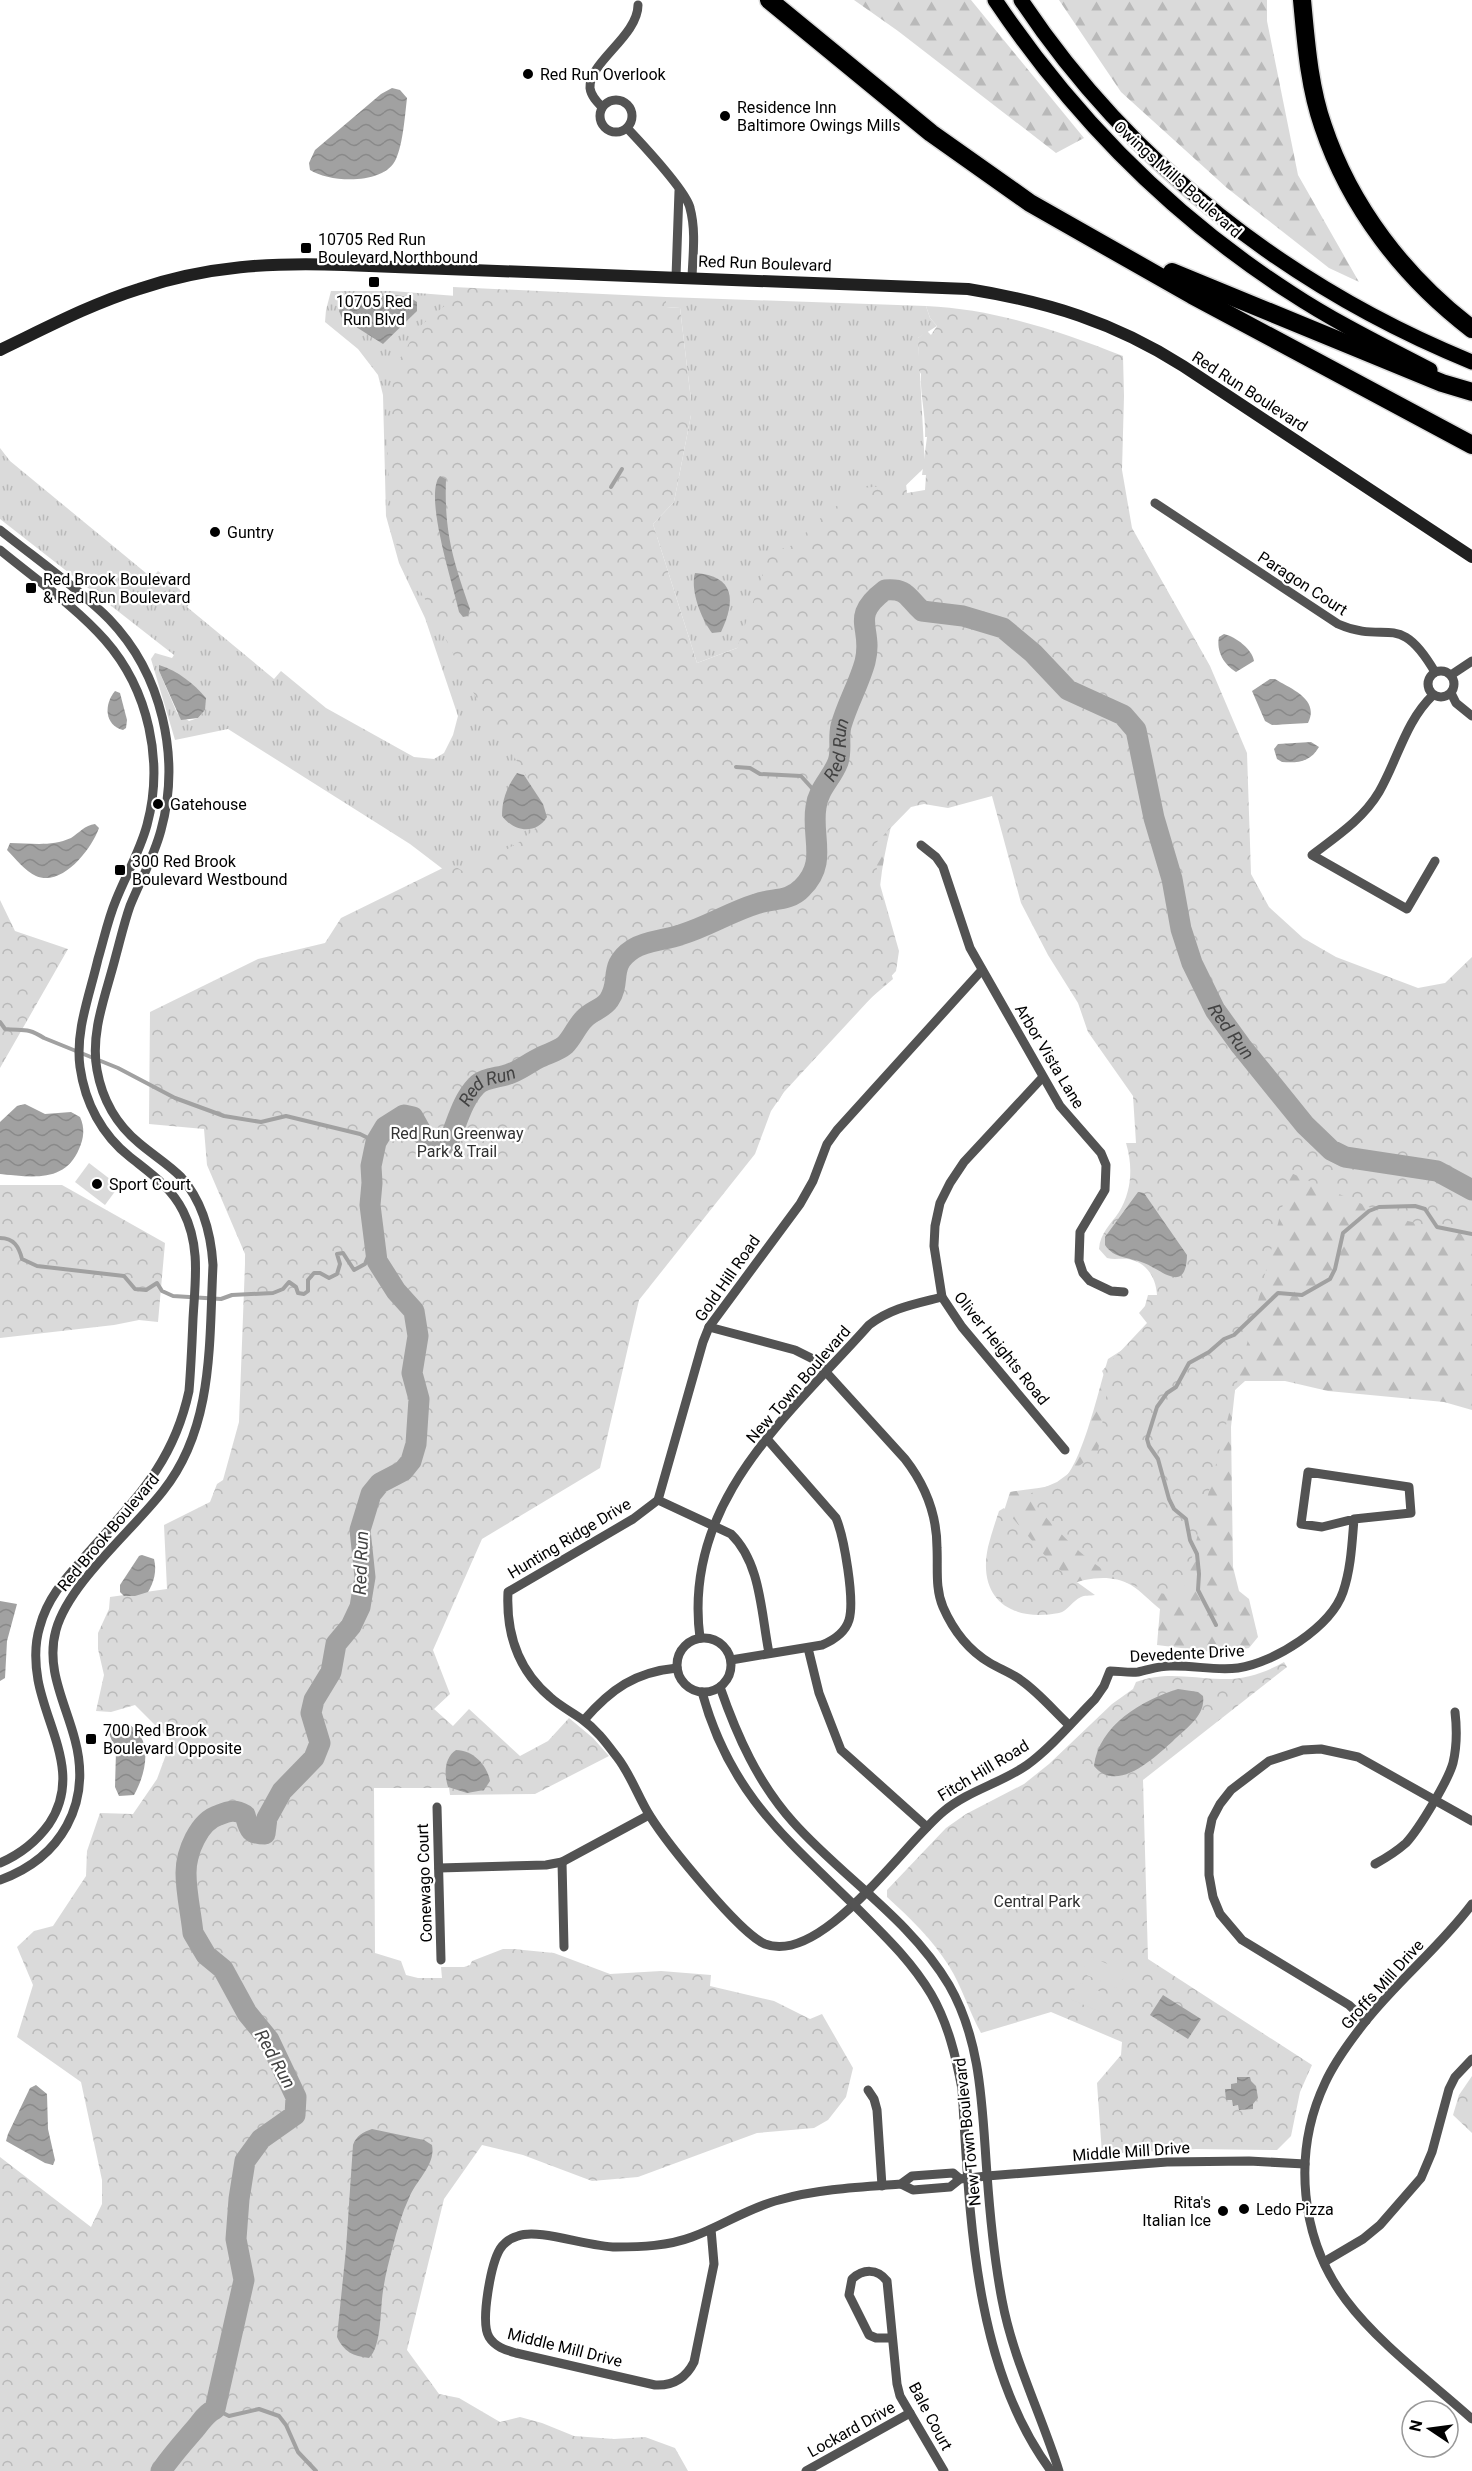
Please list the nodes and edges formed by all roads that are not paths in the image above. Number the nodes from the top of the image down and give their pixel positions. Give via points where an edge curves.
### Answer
1 (769, 0) edge
2 (789, 0) edge
3 (995, 0) edge
4 (1021, 0) edge
5 (1302, 0) edge
6 (638, 5) dead end
7 (1310, 67) junction
8 (876, 87) junction
9 (602, 107) junction
10 (627, 128) junction
11 (996, 178) junction
12 (680, 191) junction
13 (676, 277) junction
14 (692, 277) junction
15 (1472, 313) edge
16 (1472, 328) edge
17 (0, 350) edge
18 (1472, 362) edge
19 (1472, 390) edge
20 (1472, 445) edge
21 (1155, 503) dead end
22 (0, 530) edge
23 (0, 550) edge
24 (1472, 557) edge
25 (1472, 661) edge
26 (1435, 672) junction
27 (1451, 675) junction
28 (1451, 693) junction
29 (1433, 695) junction
30 (1472, 716) edge
31 (921, 845) dead end
32 (1435, 861) dead end
33 (982, 969) junction
34 (1042, 1078) junction
35 (1124, 1292) dead end
36 (942, 1297) junction
37 (709, 1327) junction
38 (827, 1373) junction
39 (767, 1439) junction
40 (1065, 1450) dead end
41 (658, 1500) junction
42 (1354, 1519) junction
43 (712, 1526) junction
44 (700, 1638) junction
45 (808, 1648) junction
46 (769, 1653) junction
47 (731, 1660) junction
48 (677, 1668) junction
49 (1110, 1671) joint
50 (720, 1688) junction
51 (702, 1692) junction
52 (1455, 1712) dead end
53 (584, 1720) junction
54 (1069, 1725) junction
55 (1434, 1799) junction
56 (437, 1807) dead end
57 (650, 1815) junction
58 (1472, 1821) edge
59 (927, 1827) junction
60 (562, 1862) junction
61 (0, 1863) edge
62 (1376, 1864) dead end
63 (439, 1868) junction
64 (0, 1880) edge
65 (867, 1893) junction
66 (1472, 1904) edge
67 (854, 1905) junction
68 (564, 1947) dead end
69 (441, 1960) dead end
70 (1366, 2021) junction
71 (1472, 2059) edge
72 (868, 2090) dead end
73 (1305, 2164) junction
74 (987, 2176) junction
75 (964, 2179) junction
76 (901, 2184) junction
77 (882, 2186) junction
78 (711, 2229) junction
79 (1324, 2262) junction
80 (891, 2338) junction
81 (910, 2413) junction
82 (1472, 2419) edge
83 (806, 2471) edge
84 (944, 2471) edge
85 (1051, 2471) edge
86 (1059, 2471) edge

1 - 8 highway
2 - 8 highway
3 - 19 main road, Owings Mills Boulevard via 1049,74 1096,129 1191,220 1292,294
4 - 18 main road, Owings Mills Boulevard via 1068,65 1113,116 1210,208 1316,285 1394,328
5 - 7 highway
6 - 9 street via 633,24 592,78 592,94
7 - 15 highway via 1338,144 1375,213 1426,273
7 - 16 highway via 1322,124 1360,205 1406,268 1441,304
8 - 11 highway via 931,133
9 - 10 street via 600,117 604,126 617,132
9 - 10 street via 614,99 627,104 632,119
10 - 12 street
11 - 19 highway via 1160,266 1442,383
11 - 20 highway via 1124,257
12 - 13 street
12 - 14 street via 690,204 693,221
13 - 14 main road, Red Run Boulevard
13 - 17 main road, Red Run Boulevard via 313,264 239,267 139,288
14 - 24 main road, Red Run Boulevard via 944,287 1019,298 1070,311 1120,331 1170,358
21 - 26 street, Paragon Court via 1338,624 1407,636
22 - 64 street, Red Brook Boulevard via 91,603 120,632 149,678 164,727 169,773 165,812 155,851 125,922 95,1050 101,1088 124,1129 192,1191 206,1221 213,1265 205,1393 187,1453 163,1491 71,1597 55,1631 53,1665 79,1754 74,1809 67,1827 44,1856
23 - 61 street, Red Brook Boulevard via 107,642 134,685 147,720 154,770 151,809 107,925 79,1048 84,1084 96,1117 110,1138 159,1179 177,1200 193,1237 196,1265 189,1391 171,1447 151,1481 57,1587 43,1617 37,1645 38,1681 60,1749 63,1788 42,1834 30,1846
25 - 27 street
26 - 27 street via 1443,670
26 - 29 street via 1428,683
27 - 28 street via 1455,684
28 - 29 street
28 - 30 street via 1456,703
29 - 32 street via 1412,721 1385,782 1364,814 1312,855 1407,909
31 - 33 street, Arbor Vista Lane via 943,867 964,935
33 - 34 street, Arbor Vista Lane
33 - 37 street, Gold Hill Road via 827,1144 800,1204
34 - 35 street, Arbor Vista Lane via 1060,1106 1101,1153 1106,1166 1105,1190 1080,1232 1078,1261 1090,1281 1111,1291
34 - 36 street, Oliver Heights Road via 964,1162 940,1203 934,1246
36 - 38 street, New Town Boulevard via 884,1314
36 - 40 street, Oliver Heights Road via 962,1327
37 - 38 street via 805,1354
37 - 41 street, Gold Hill Road
38 - 39 street, New Town Boulevard
38 - 54 street via 905,1459 925,1489 936,1528 938,1593 961,1640 989,1663 1023,1681
39 - 43 street, New Town Boulevard
39 - 45 street via 822,1499 843,1534 849,1621 833,1640
41 - 43 street
41 - 53 street, Hunting Ridge Drive via 633,1519 508,1592 509,1630 523,1665 551,1698
42 - 42 street via 1322,1527 1301,1524 1308,1472 1409,1486 1411,1513
42 - 49 street, Devedente Drive via 1342,1595 1320,1623 1274,1657 1219,1670 1172,1666 1137,1672
43 - 44 street, New Town Boulevard via 701,1561 697,1602
43 - 46 street via 731,1533 752,1566
44 - 47 street via 721,1644
44 - 48 street via 684,1647
45 - 46 street
45 - 59 street via 819,1693 841,1750
46 - 47 street
47 - 50 street via 729,1676
48 - 51 street via 686,1686
48 - 53 street via 658,1669 624,1684 604,1697
49 - 54 street, Fitch Hill Road via 1095,1699
50 - 51 street
50 - 65 street, New Town Boulevard via 736,1734 775,1800
51 - 67 street, New Town Boulevard via 709,1717 738,1779 780,1833
52 - 55 street via 1453,1765
53 - 57 street, Fitch Hill Road via 620,1761
54 - 59 street, Fitch Hill Road via 1028,1764 961,1800
55 - 58 street
55 - 62 street via 1414,1833
55 - 70 street via 1358,1757 1321,1749 1303,1750 1269,1761 1231,1790 1212,1819 1209,1875 1213,1897 1230,1928 1242,1940 1349,2006
56 - 63 street, Conewago Court
57 - 60 street
57 - 67 street, Fitch Hill Road via 714,1896 764,1943 779,1947 806,1940
59 - 65 street, Fitch Hill Road
60 - 63 street
60 - 68 street
63 - 69 street, Conewago Court
65 - 67 street, Fitch Hill Road
65 - 74 street, New Town Boulevard via 932,1961 960,2010 976,2059
66 - 70 street, Groffs Mill Drive via 1458,1924
67 - 75 street, New Town Boulevard via 897,1947 931,1994 942,2017 962,2090
70 - 73 street, Groffs Mill Drive via 1324,2084 1308,2135
71 - 79 street via 1449,2089 1421,2178 1380,2225
72 - 77 street via 877,2110
73 - 74 street, Middle Mill Drive via 1167,2162
73 - 79 street, Groffs Mill Drive via 1310,2220
74 - 75 street, Middle Mill Drive
74 - 86 street, New Town Boulevard via 1006,2321
75 - 76 street, Middle Mill Drive via 950,2187 913,2190
75 - 76 street, Middle Mill Drive via 953,2173 912,2176
75 - 85 street, New Town Boulevard via 983,2304 993,2342 1025,2429
76 - 77 street, Middle Mill Drive
77 - 78 street, Middle Mill Drive via 781,2199
78 - 78 street, Middle Mill Drive via 670,2243 646,2246 582,2244 529,2233 518,2236 508,2241 497,2256 484,2313 490,2337 504,2350 516,2353 655,2385 675,2382 694,2362 714,2264
79 - 82 street, Groffs Mill Drive via 1362,2319
80 - 80 street, Bale Court via 887,2281 874,2271 858,2273 852,2279 849,2295 865,2329 876,2338
80 - 81 street, Bale Court via 897,2384
81 - 83 street, Lockard Drive
81 - 84 street, Bale Court

